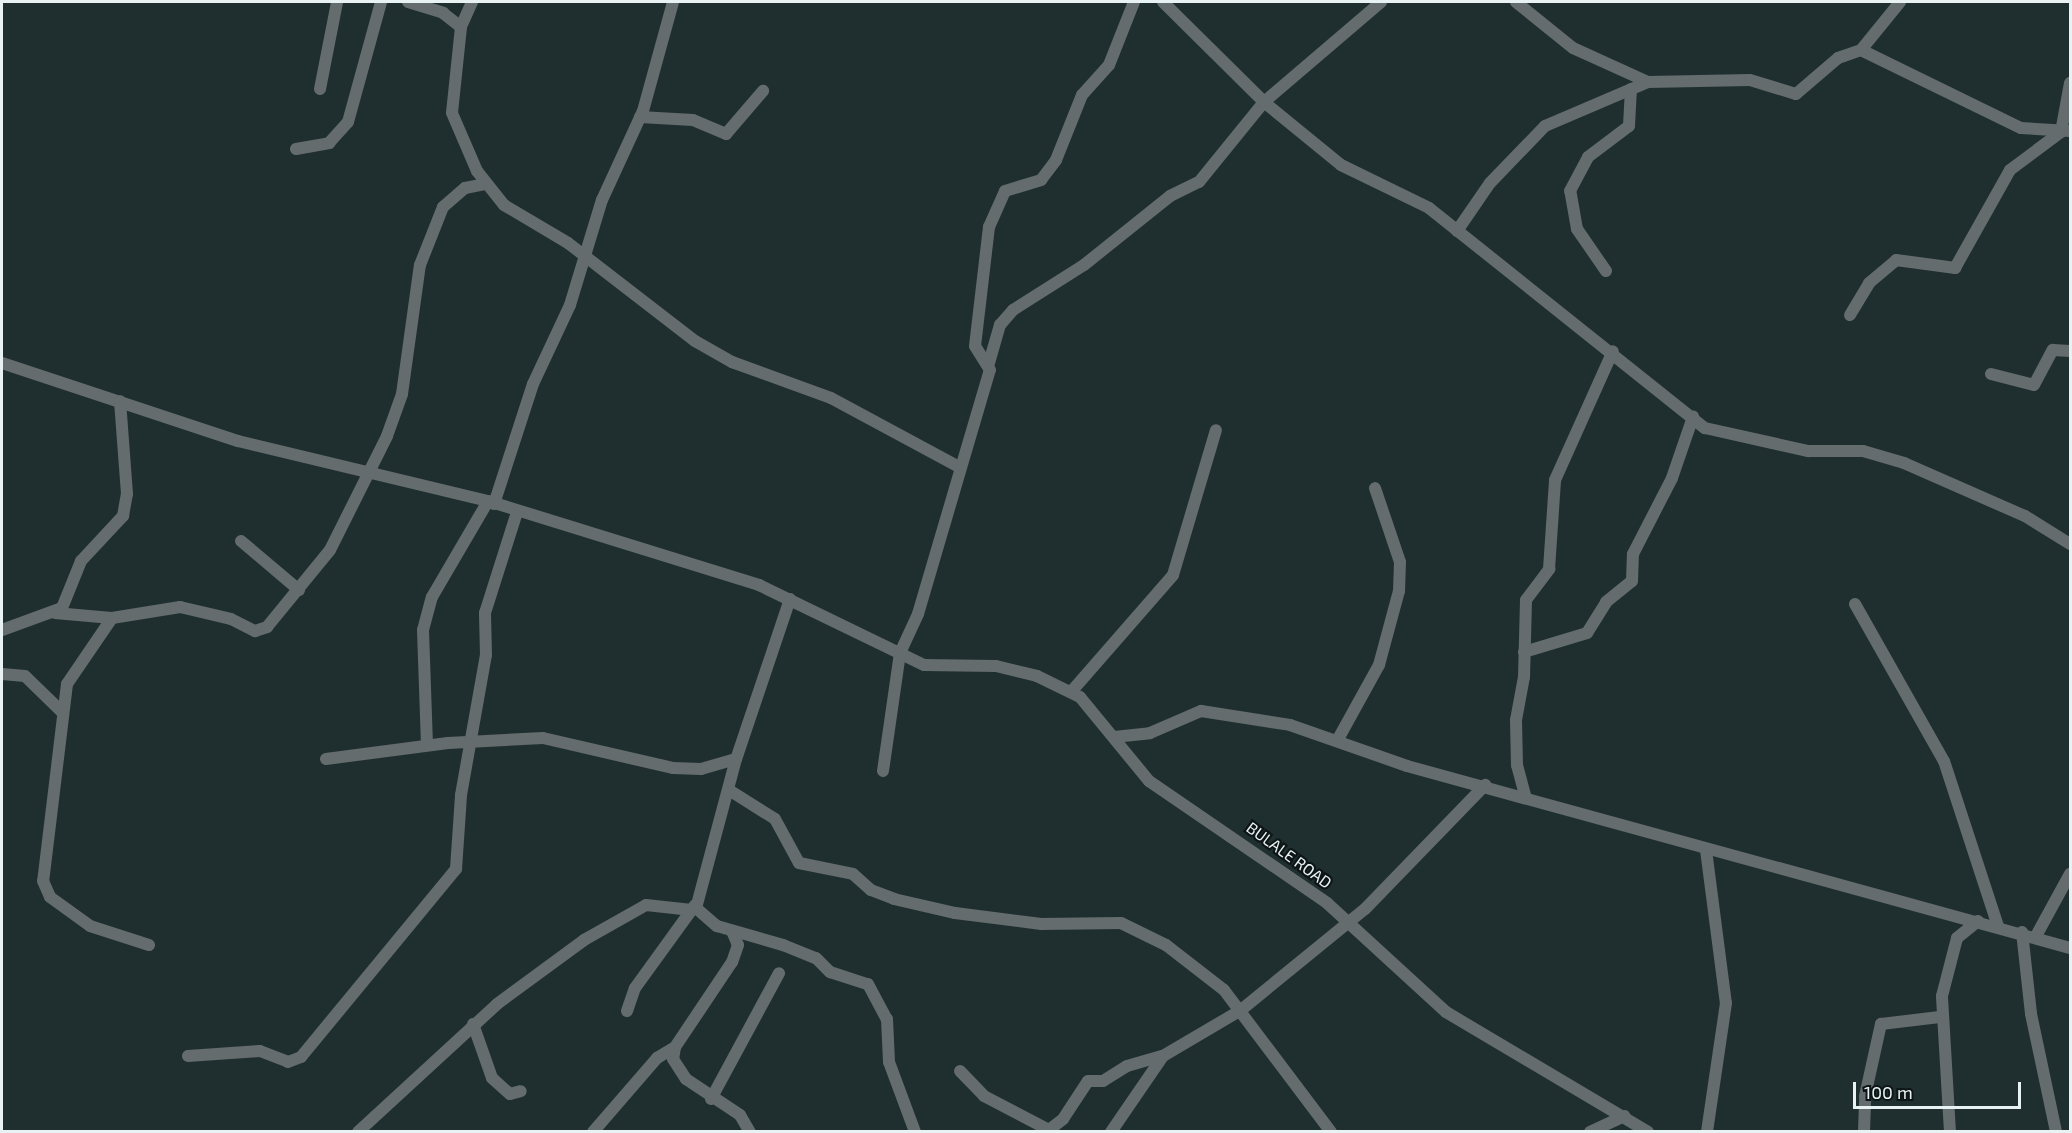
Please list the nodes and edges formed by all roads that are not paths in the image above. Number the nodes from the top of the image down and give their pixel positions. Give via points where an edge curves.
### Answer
1 (337, 2) edge
2 (381, 2) edge
3 (408, 2) edge
4 (472, 2) edge
5 (673, 2) edge
6 (1134, 2) edge
7 (1162, 2) edge
8 (1381, 2) edge
9 (1516, 2) edge
10 (1900, 2) edge
11 (461, 27) junction
12 (1861, 50) junction
13 (1648, 82) junction
14 (2070, 83) edge
15 (321, 89) dead end
16 (1630, 89) junction
17 (763, 91) dead end
18 (1264, 102) junction
19 (640, 117) junction
20 (2066, 132) edge
21 (296, 149) dead end
22 (485, 184) junction
23 (1457, 231) junction
24 (582, 259) junction
25 (1606, 271) dead end
26 (1850, 315) dead end
27 (1613, 351) junction
28 (2070, 351) edge
29 (2, 363) edge
30 (989, 363) junction
31 (1991, 374) dead end
32 (120, 401) junction
33 (1693, 417) junction
34 (1216, 430) dead end
35 (959, 467) junction
36 (368, 471) junction
37 (1375, 488) dead end
38 (491, 502) junction
39 (517, 512) junction
40 (241, 541) dead end
41 (2070, 543) edge
42 (299, 590) junction
43 (790, 599) junction
44 (1855, 604) dead end
45 (55, 613) junction
46 (112, 618) junction
47 (2, 630) edge
48 (1524, 652) junction
49 (900, 653) junction
50 (2, 674) edge
51 (1071, 693) junction
52 (61, 711) junction
53 (1114, 737) junction
54 (470, 741) junction
55 (1337, 741) junction
56 (427, 745) junction
57 (326, 759) dead end
58 (736, 759) junction
59 (883, 771) dead end
60 (1485, 785) junction
61 (729, 790) junction
62 (1525, 795) junction
63 (1706, 850) junction
64 (2070, 873) edge
65 (694, 907) junction
66 (1347, 921) junction
67 (1978, 921) junction
68 (1998, 926) junction
69 (732, 931) junction
70 (2022, 932) junction
71 (2036, 936) junction
72 (149, 945) dead end
73 (2070, 948) edge
74 (778, 973) dead end
75 (1241, 1010) junction
76 (627, 1011) dead end
77 (1940, 1017) junction
78 (474, 1024) junction
79 (675, 1047) junction
80 (188, 1056) dead end
81 (1163, 1056) junction
82 (960, 1071) dead end
83 (521, 1091) dead end
84 (711, 1099) junction
85 (1625, 1116) junction
86 (358, 1131) edge
87 (593, 1131) edge
88 (750, 1131) edge
89 (915, 1131) edge
90 (1111, 1131) edge
91 (1330, 1131) edge
92 (1590, 1131) edge
93 (1648, 1131) edge
94 (1707, 1131) edge
95 (1864, 1131) edge
96 (1950, 1131) edge
97 (2056, 1131) edge

1 - 15 street
2 - 21 street via 348,122 329,143
3 - 11 street via 443,13
4 - 11 street
5 - 19 street via 667,39
6 - 30 street via 1109,65 1082,95 1056,160 1041,180 1005,191 996,208 982,261 976,339 976,350
7 - 18 street
8 - 18 street
9 - 13 street via 1573,48
10 - 12 street
11 - 22 street via 452,113
12 - 13 street via 1838,58 1796,94 1750,81
12 - 20 street via 2007,122
13 - 16 street
14 - 20 street
16 - 23 street via 1545,126 1490,183
16 - 25 street via 1629,126 1588,156 1570,190 1577,229
17 - 19 street via 726,134 693,120
18 - 23 street via 1346,169 1421,204
18 - 30 street via 1199,182 1170,196 1084,265 1013,310 999,325
19 - 24 street via 602,200
20 - 26 street via 2010,170 1955,268 1896,260 1869,283
22 - 24 street via 504,205 568,243
22 - 36 street via 465,188 441,213 420,265 402,394
23 - 27 street
24 - 35 street via 732,362 831,398
24 - 38 street
27 - 33 street
27 - 48 street via 1555,480 1552,558 1526,600
28 - 31 street via 2053,350 2034,385
29 - 32 street, BULALE ROAD
30 - 35 street
32 - 36 street, BULALE ROAD via 238,441
32 - 45 street via 126,508 81,561 65,604
33 - 41 street via 1708,429 1808,451 1863,451 1904,463 2025,516
33 - 48 street via 1672,478 1637,543 1632,581 1606,602 1587,633
34 - 51 street via 1173,575
35 - 49 street via 918,614
36 - 38 street, BULALE ROAD
36 - 42 street via 335,542
37 - 55 street via 1400,562 1399,591 1379,664
38 - 39 street, BULALE ROAD
38 - 56 street via 432,597 423,630
39 - 43 street, BULALE ROAD
39 - 54 street via 484,613 486,662
40 - 42 street
42 - 46 street via 258,631 194,608
43 - 49 street, BULALE ROAD
43 - 58 street
44 - 68 street via 1944,761
45 - 46 street
45 - 47 street
46 - 52 street via 75,666
48 - 62 street via 1516,732
49 - 51 street, BULALE ROAD via 932,667 1003,667
49 - 59 street
50 - 52 street via 25,676
51 - 53 street, BULALE ROAD
52 - 72 street via 45,889 90,927
53 - 55 street via 1150,733 1211,711 1290,725
53 - 66 street, BULALE ROAD via 1149,781 1234,836
54 - 56 street
54 - 58 street via 561,739 673,768 701,769
54 - 80 street via 456,869 301,1057 288,1062 260,1051
55 - 60 street
56 - 57 street
58 - 61 street
60 - 62 street
60 - 66 street via 1365,909
61 - 65 street
61 - 75 street via 775,819 789,852 801,864 853,874 871,890 936,910 1041,924 1127,925 1209,976
62 - 63 street
63 - 67 street
63 - 94 street via 1726,1003
64 - 71 street
65 - 69 street via 702,917
65 - 76 street via 635,988
65 - 78 street via 643,906 584,940
66 - 75 street
66 - 85 street, BULALE ROAD via 1446,1012
67 - 68 street
67 - 77 street via 1955,943
68 - 70 street
69 - 79 street via 738,945 732,962
69 - 89 street via 810,956 830,972 870,987 887,1020 890,1062
70 - 71 street
70 - 97 street via 2031,1014
71 - 73 street
74 - 84 street
75 - 81 street
75 - 91 street
77 - 95 street via 1881,1024 1865,1096
77 - 96 street
78 - 83 street via 492,1078 510,1094
78 - 86 street
79 - 84 street via 675,1065
79 - 87 street via 657,1058
81 - 82 street via 1127,1066 1103,1081 1088,1081 1063,1119 1049,1130 984,1096
81 - 90 street
84 - 88 street via 740,1115
85 - 92 street
85 - 93 street, BULALE ROAD

